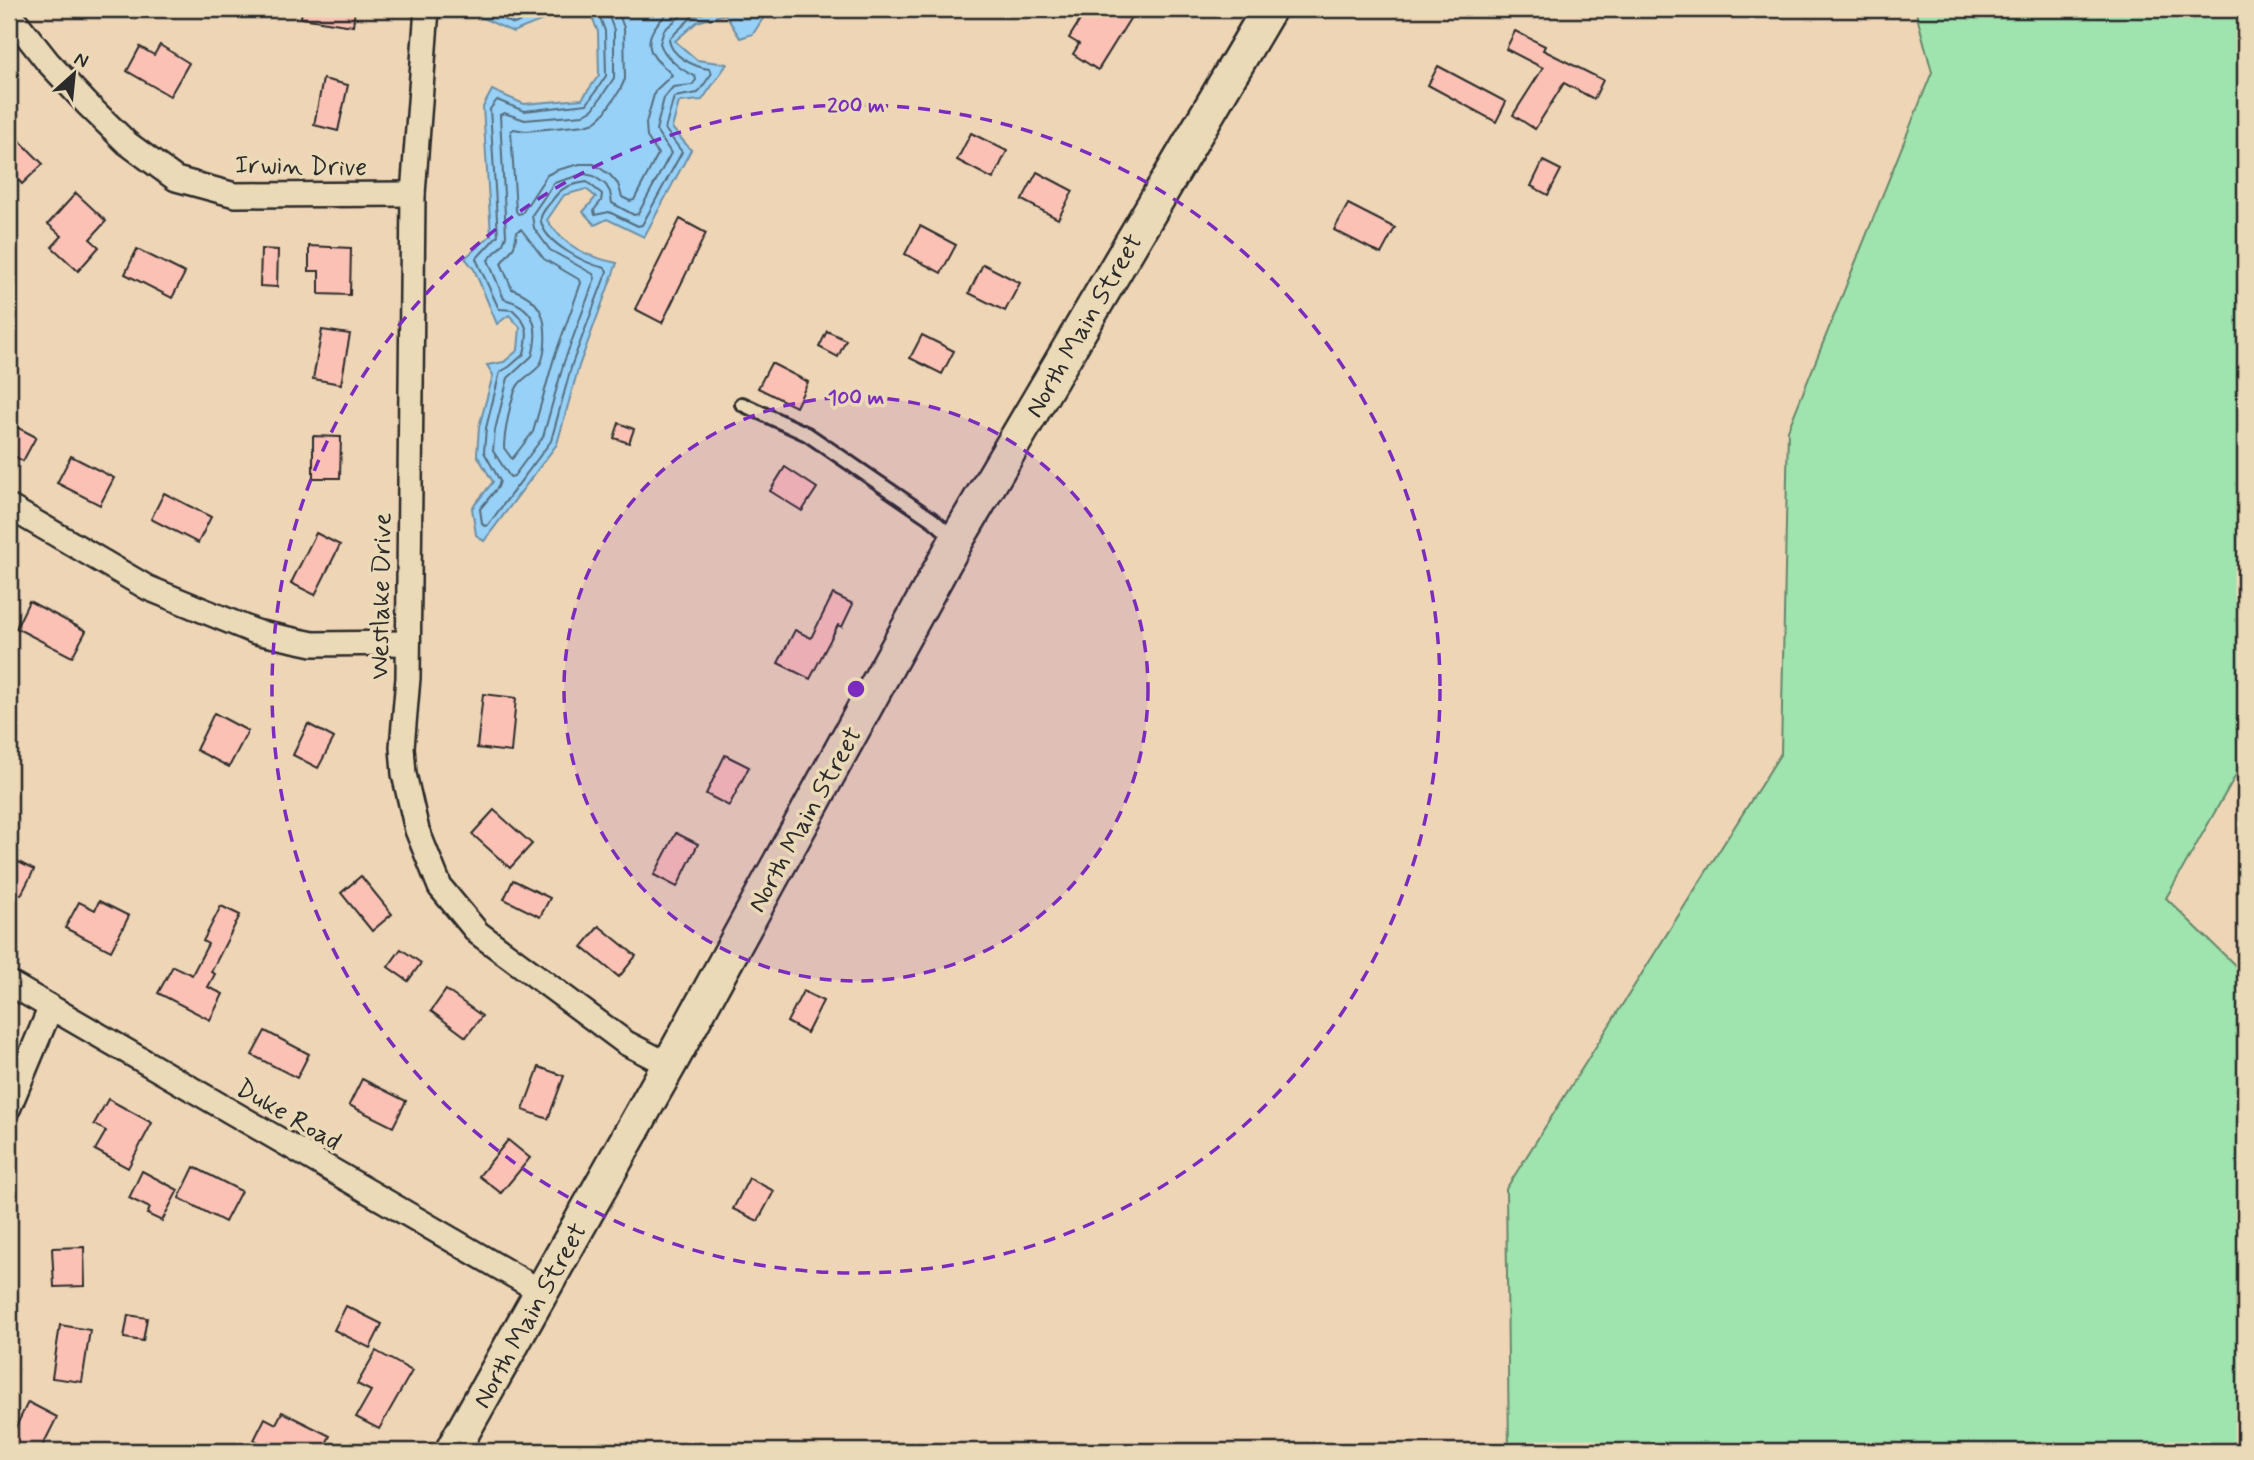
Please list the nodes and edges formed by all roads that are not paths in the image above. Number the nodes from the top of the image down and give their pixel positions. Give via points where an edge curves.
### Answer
1 (427, 9) edge
2 (1269, 9) edge
3 (9, 13) edge
4 (413, 194) junction
5 (742, 404) dead end
6 (9, 507) edge
7 (956, 541) junction
8 (408, 643) junction
9 (9, 983) edge
10 (50, 1009) junction
11 (669, 1065) junction
12 (9, 1107) edge
13 (542, 1292) junction
14 (452, 1451) edge

1 - 4 street, Westlake Drive
2 - 7 street, North Main Street
3 - 4 street, Irwin Drive via 87,104 127,143 176,179 235,195
4 - 8 street, Westlake Drive
5 - 7 lane via 807,434 933,520
6 - 8 street via 148,588 256,632 313,644
7 - 11 street, North Main Street
8 - 11 street, Westlake Drive via 404,774 417,830 440,887 478,933 626,1043
9 - 10 street, Duke Road
10 - 12 street
10 - 13 street, Duke Road
11 - 13 street, North Main Street
13 - 14 street, North Main Street

